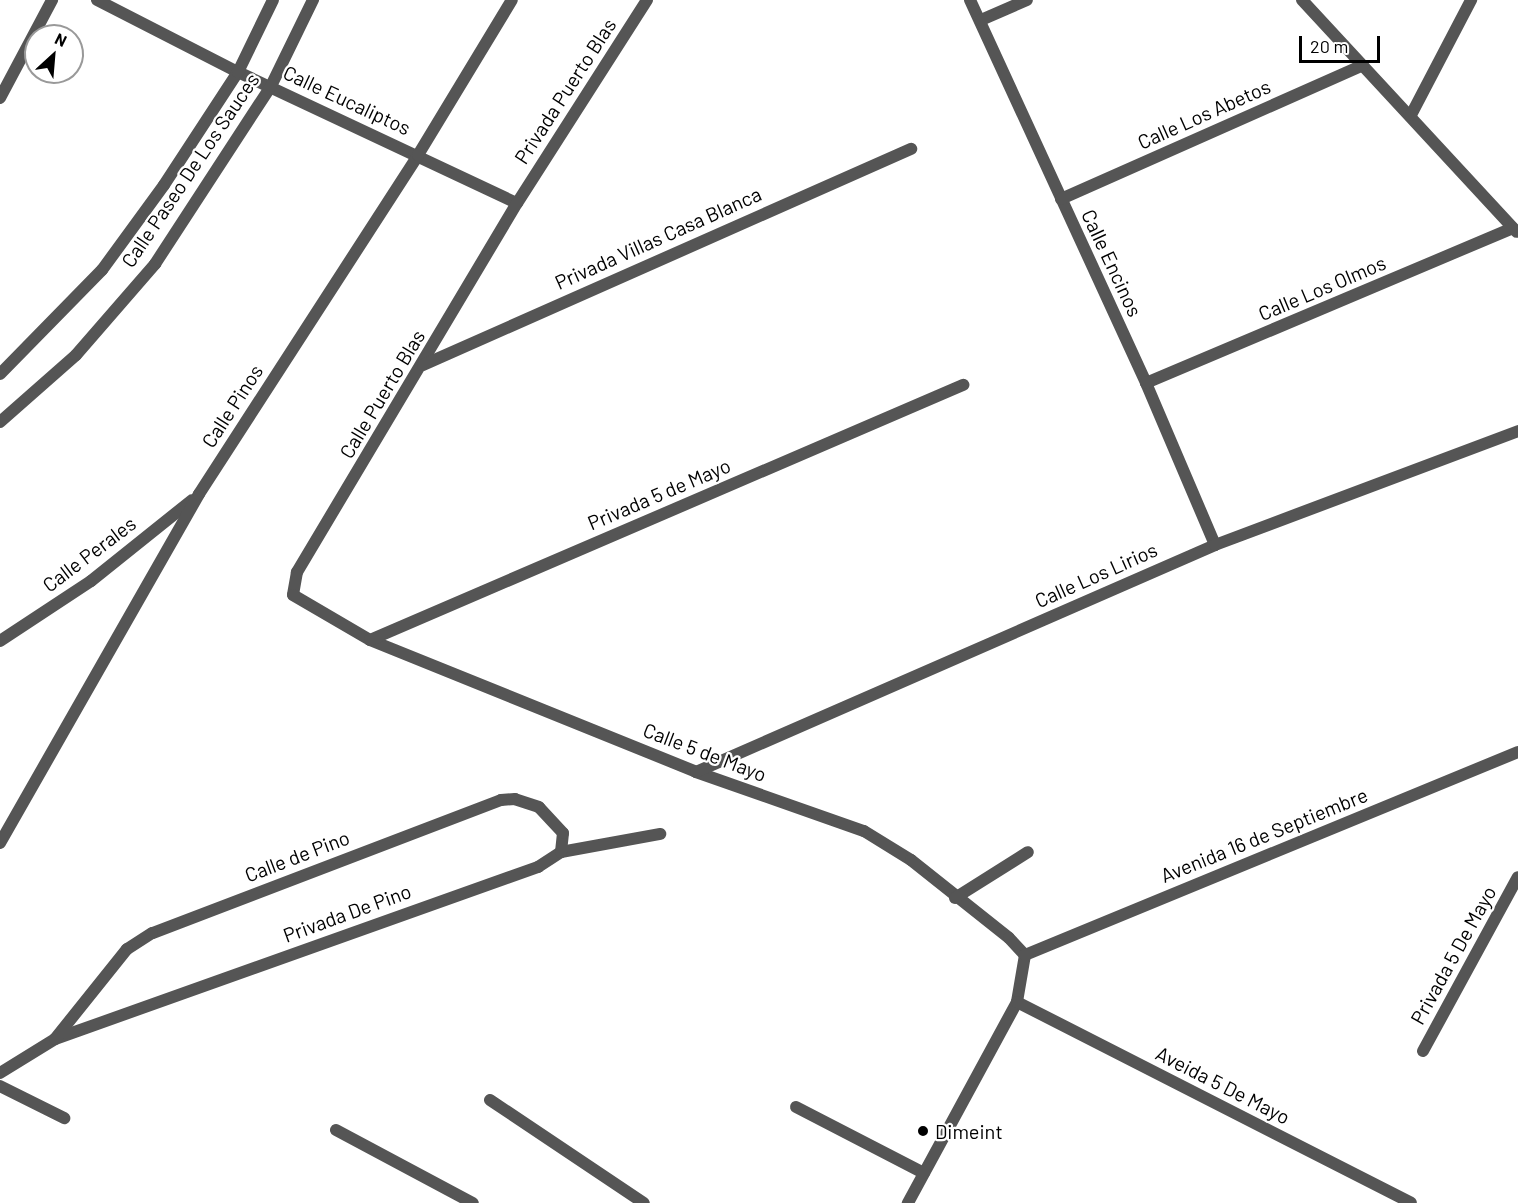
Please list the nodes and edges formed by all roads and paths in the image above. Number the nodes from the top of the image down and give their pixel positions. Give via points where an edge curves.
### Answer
1 (52, 0) edge
2 (97, 0) edge
3 (273, 0) edge
4 (313, 0) edge
5 (512, 0) edge
6 (647, 0) edge
7 (970, 0) edge
8 (1027, 0) edge
9 (1302, 0) edge
10 (1471, 0) edge
11 (981, 20) junction
12 (1363, 65) junction
13 (238, 72) junction
14 (271, 87) junction
15 (0, 98) edge
16 (1411, 115) junction
17 (911, 149) dead end
18 (418, 155) junction
19 (1061, 199) junction
20 (517, 203) junction
21 (1516, 231) edge
22 (422, 365) junction
23 (0, 374) edge
24 (1146, 383) junction
25 (963, 385) dead end
26 (0, 422) edge
27 (1518, 431) edge
28 (199, 494) junction
29 (1215, 545) junction
30 (303, 604) joint
31 (370, 640) junction
32 (0, 641) edge
33 (1518, 752) edge
34 (696, 772) junction
35 (660, 834) dead end
36 (0, 843) edge
37 (561, 852) junction
38 (1028, 852) dead end
39 (1518, 877) edge
40 (955, 898) junction
41 (1025, 955) junction
42 (115, 962) joint
43 (1017, 1002) junction
44 (54, 1039) junction
45 (1423, 1051) dead end
46 (0, 1073) edge
47 (0, 1086) edge
48 (490, 1100) dead end
49 (796, 1107) dead end
50 (64, 1118) dead end
51 (336, 1130) dead end
52 (924, 1173) junction
53 (473, 1203) edge
54 (644, 1203) edge
55 (908, 1203) edge
56 (1411, 1203) edge

1 - 15 street
2 - 13 street, Calle Eucaliptos
3 - 13 street, Calle Paseo De Los Sauces
4 - 14 street, Calle Paseo De Los Sauces
5 - 18 street, Calle Pinos
6 - 20 street, Privada Puerto Blas
7 - 11 street, Calle Encinos
8 - 11 street
9 - 12 street
10 - 16 street
11 - 19 street, Calle Encinos
12 - 16 street
12 - 19 street, Calle Los Abetos
13 - 14 street, Calle Eucaliptos
13 - 23 street, Calle Paseo De Los Sauces via 102,270
14 - 18 street, Calle Eucaliptos
14 - 26 street, Calle Paseo De Los Sauces via 155,264 76,355
16 - 21 street
17 - 22 street, Privada Villas Casa Blanca
18 - 20 street, Calle Eucaliptos
18 - 28 street, Calle Pinos
19 - 24 street, Calle Encinos
20 - 22 street, Calle Puerto Blas
21 - 24 street, Calle Los Olmos
22 - 30 street, Calle Puerto Blas via 297,572 293,595
24 - 29 street, Calle Encinos
25 - 31 street, Privada 5 de Mayo
27 - 29 street, Calle Los Lirios
28 - 32 street, Calle Perales via 92,581
28 - 36 street, Calle Pinos
29 - 34 street, Calle Los Lirios
30 - 31 street, Calle 5 de Mayo
31 - 34 street, Calle 5 de Mayo
33 - 41 street, Avenida 16 de Septiembre
34 - 40 street, Calle 5 de Mayo via 864,831 911,860
35 - 37 street
37 - 42 street, Calle de Pino via 563,833 553,818 528,802 501,800 152,933 137,940
37 - 44 street, Privada De Pino via 538,867
38 - 40 street
39 - 45 street, Privada 5 De Mayo
40 - 41 street, Calle 5 de Mayo
41 - 43 street
42 - 44 street, Privada De Pino
43 - 52 street
43 - 56 street, Aveida 5 De Mayo
44 - 46 street, Privada De Pino
47 - 50 street
48 - 54 street
49 - 52 street
51 - 53 street
52 - 55 street

